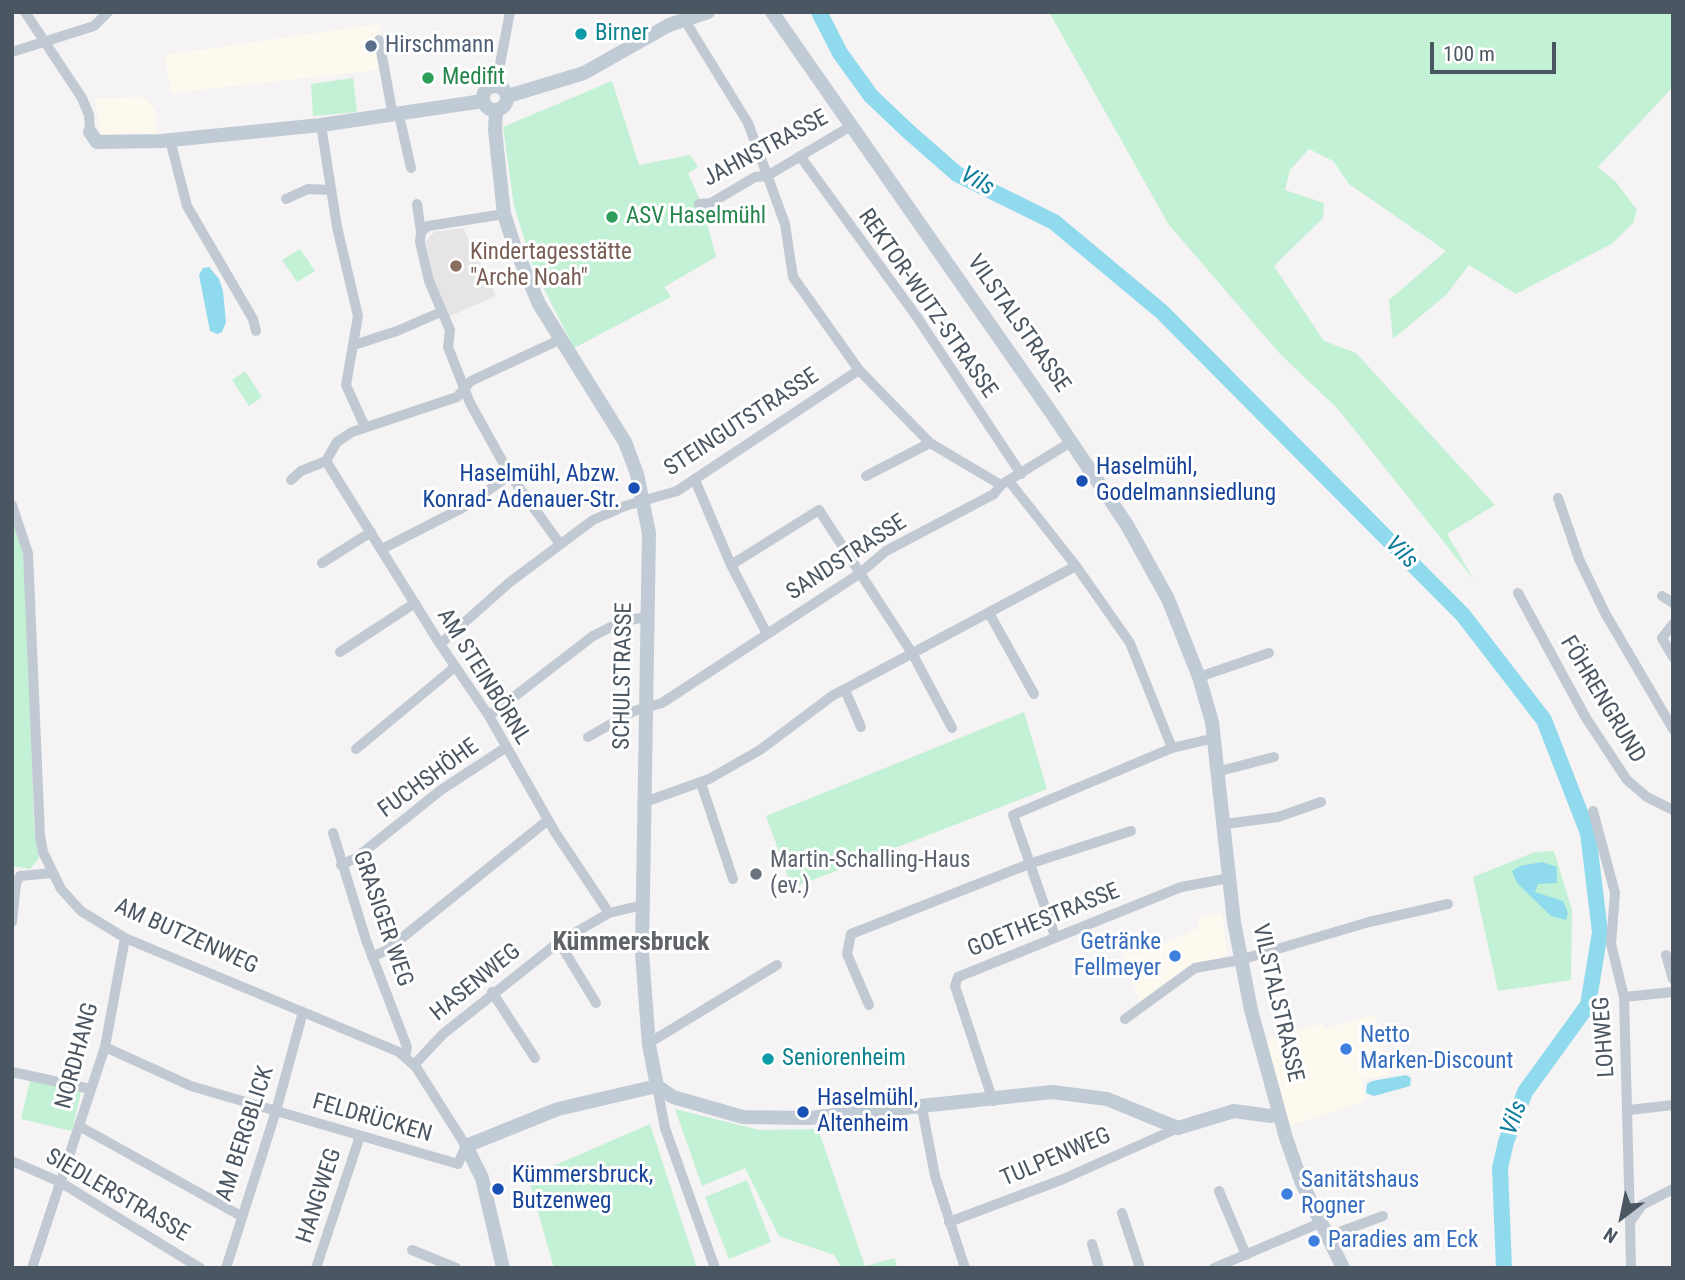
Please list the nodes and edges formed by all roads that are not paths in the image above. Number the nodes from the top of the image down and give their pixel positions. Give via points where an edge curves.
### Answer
1 (25, 12) edge
2 (108, 12) edge
3 (510, 12) edge
4 (708, 12) edge
5 (772, 12) edge
6 (684, 19) junction
7 (379, 40) dead end
8 (44, 44) junction
9 (12, 52) edge
10 (496, 85) junction
11 (508, 96) junction
12 (484, 100) junction
13 (496, 110) junction
14 (396, 115) junction
15 (321, 125) junction
16 (851, 126) junction
17 (90, 132) joint
18 (170, 140) junction
19 (800, 156) junction
20 (411, 168) dead end
21 (767, 176) junction
22 (331, 190) junction
23 (286, 199) dead end
24 (417, 204) dead end
25 (699, 204) dead end
26 (504, 214) junction
27 (421, 232) junction
28 (441, 312) junction
29 (256, 331) dead end
30 (559, 340) junction
31 (354, 345) junction
32 (859, 370) junction
33 (465, 390) junction
34 (365, 427) junction
35 (1071, 442) junction
36 (930, 443) junction
37 (326, 461) junction
38 (1021, 474) junction
39 (510, 475) junction
40 (866, 476) dead end
41 (291, 480) dead end
42 (695, 480) junction
43 (1005, 483) junction
44 (1558, 498) dead end
45 (643, 502) junction
46 (12, 505) edge
47 (371, 532) junction
48 (560, 544) junction
49 (382, 549) junction
50 (323, 563) dead end
51 (731, 565) junction
52 (1076, 566) junction
53 (859, 574) junction
54 (1518, 593) dead end
55 (1662, 596) dead end
56 (415, 603) junction
57 (1673, 603) edge
58 (989, 613) junction
59 (647, 617) junction
60 (1673, 624) edge
61 (768, 634) junction
62 (440, 644) junction
63 (340, 652) dead end
64 (912, 653) junction
65 (1269, 653) dead end
66 (1673, 657) edge
67 (455, 667) junction
68 (1199, 677) junction
69 (845, 690) junction
70 (1034, 694) dead end
71 (645, 709) junction
72 (489, 716) junction
73 (861, 727) dead end
74 (952, 728) dead end
75 (1673, 729) edge
76 (589, 737) dead end
77 (1215, 738) junction
78 (505, 748) junction
79 (1172, 748) junction
80 (356, 749) dead end
81 (1273, 757) dead end
82 (1220, 771) junction
83 (701, 783) junction
84 (645, 802) junction
85 (1321, 802) dead end
86 (1673, 810) edge
87 (1593, 811) dead end
88 (548, 820) junction
89 (1225, 824) junction
90 (1131, 831) dead end
91 (333, 833) dead end
92 (1029, 864) junction
93 (341, 865) junction
94 (52, 873) junction
95 (1230, 878) junction
96 (733, 879) dead end
97 (1448, 904) dead end
98 (643, 905) junction
99 (13, 907) edge
100 (609, 913) junction
101 (12, 922) edge
102 (1055, 936) junction
103 (125, 938) junction
104 (559, 942) junction
105 (1666, 955) dead end
106 (372, 957) junction
107 (1240, 960) junction
108 (777, 965) dead end
109 (1673, 979) edge
110 (492, 992) junction
111 (1673, 992) edge
112 (1624, 998) junction
113 (596, 1003) dead end
114 (869, 1005) dead end
115 (303, 1012) junction
116 (1125, 1019) dead end
117 (649, 1043) junction
118 (105, 1047) junction
119 (405, 1057) junction
120 (535, 1058) dead end
121 (414, 1065) junction
122 (12, 1072) edge
123 (657, 1086) junction
124 (91, 1089) junction
125 (993, 1101) junction
126 (1673, 1105) edge
127 (922, 1108) junction
128 (1629, 1110) junction
129 (276, 1111) junction
130 (1279, 1113) junction
131 (79, 1126) junction
132 (1178, 1128) junction
133 (360, 1136) junction
134 (466, 1146) junction
135 (12, 1161) edge
136 (458, 1164) junction
137 (478, 1171) junction
138 (60, 1182) junction
139 (1673, 1189) edge
140 (1219, 1191) dead end
141 (1122, 1213) dead end
142 (241, 1216) junction
143 (1383, 1216) dead end
144 (949, 1222) junction
145 (1630, 1223) junction
146 (1323, 1230) junction
147 (1092, 1244) dead end
148 (412, 1250) dead end
149 (1245, 1255) junction
150 (32, 1268) edge
151 (200, 1268) edge
152 (226, 1268) edge
153 (316, 1268) edge
154 (456, 1268) edge
155 (503, 1268) edge
156 (715, 1268) edge
157 (965, 1268) edge
158 (1100, 1268) edge
159 (1140, 1268) edge
160 (1214, 1268) edge
161 (1343, 1268) edge
162 (1631, 1268) edge

1 - 8 street
2 - 8 street via 94,26
3 - 10 street
4 - 6 street
5 - 16 street, VILSTALSTRASSE
6 - 11 street via 584,73
6 - 21 street via 748,123
7 - 14 street
8 - 9 street
8 - 17 street via 85,105
10 - 11 street
10 - 12 street via 486,90
11 - 13 street
12 - 13 street
12 - 14 street
13 - 26 street, SCHULSTRASSE
14 - 15 street
14 - 20 street
15 - 18 street
15 - 22 street
16 - 19 street, JAHNSTRASSE
16 - 35 street, VILSTALSTRASSE
17 - 18 street via 97,142
18 - 29 street via 187,206
19 - 21 street, JAHNSTRASSE
19 - 38 street, REKTOR-WUTZ-STRASSE via 917,317
21 - 25 street, JAHNSTRASSE via 755,177 711,203
21 - 32 street via 785,224 793,277
22 - 23 street via 307,189
22 - 31 street via 358,316
24 - 27 street
26 - 27 street via 428,226
26 - 30 street, SCHULSTRASSE via 527,279
27 - 28 street
28 - 31 street
28 - 33 street via 450,330 448,347
30 - 33 street via 471,381
30 - 45 street, SCHULSTRASSE via 625,442
31 - 34 street via 346,385
32 - 36 street
32 - 42 street, STEINGUTSTRASSE
33 - 34 street via 457,397
33 - 39 street
34 - 37 street via 337,442
35 - 38 street, SANDSTRASSE
35 - 68 street, VILSTALSTRASSE via 1152,569
36 - 40 street
36 - 43 street
37 - 41 street via 300,471
37 - 47 street, AM STEINBÖRNL
38 - 43 street, SANDSTRASSE
39 - 48 street
39 - 49 street via 466,506
42 - 45 street, STEINGUTSTRASSE
42 - 51 street
43 - 52 street
43 - 53 street, SANDSTRASSE via 994,494 886,551
44 - 75 street via 1579,559 1605,613
45 - 48 street, STEINGUTSTRASSE via 593,520
45 - 59 street, SCHULSTRASSE via 649,533
46 - 94 street, AM BUTZENWEG via 28,553 38,824
47 - 49 street, AM STEINBÖRNL
47 - 50 street
48 - 62 street, STEINGUTSTRASSE
49 - 56 street, AM STEINBÖRNL
51 - 53 street via 818,510
51 - 61 street
52 - 58 street
52 - 79 street via 1130,643
53 - 61 street, SANDSTRASSE
53 - 64 street
54 - 86 street, FÖHRENGRUND via 1587,719 1627,780
55 - 57 street
56 - 62 street, AM STEINBÖRNL
56 - 63 street
58 - 64 street
58 - 70 street
59 - 71 street, SCHULSTRASSE
59 - 72 street via 623,621 593,636
60 - 66 street via 1662,638
61 - 71 street, SANDSTRASSE via 662,703
62 - 67 street, AM STEINBÖRNL
64 - 69 street
64 - 74 street
65 - 68 street
67 - 72 street, AM STEINBÖRNL
67 - 80 street
68 - 77 street, VILSTALSTRASSE
69 - 73 street
69 - 83 street via 790,724 760,750
71 - 76 street, SANDSTRASSE
71 - 84 street, SCHULSTRASSE
72 - 78 street, AM STEINBÖRNL
77 - 79 street
77 - 82 street, VILSTALSTRASSE
78 - 88 street, AM STEINBÖRNL
78 - 93 street, FUCHSHÖHE
79 - 92 street via 1013,814
81 - 82 street
82 - 89 street, VILSTALSTRASSE
83 - 84 street
83 - 96 street
84 - 98 street, SCHULSTRASSE
85 - 89 street via 1278,817
87 - 112 street, LOHWEG via 1615,893 1611,944
88 - 100 street, AM STEINBÖRNL
88 - 106 street via 387,950
89 - 95 street, VILSTALSTRASSE
90 - 92 street
91 - 93 street, GRASIGER WEG
92 - 102 street
92 - 114 street via 851,934 847,954
93 - 106 street, GRASIGER WEG
94 - 99 street via 20,876
94 - 103 street, AM BUTZENWEG via 81,911
95 - 102 street, GOETHESTRASSE via 1181,887
95 - 107 street, VILSTALSTRASSE
97 - 107 street
98 - 100 street, HASENWEG
98 - 117 street, SCHULSTRASSE
99 - 101 street
100 - 104 street, HASENWEG
102 - 125 street, GOETHESTRASSE via 955,981
103 - 115 street, AM BUTZENWEG
103 - 118 street, NORDHANG
104 - 110 street, HASENWEG
104 - 113 street
105 - 109 street
106 - 119 street, GRASIGER WEG via 407,1047
107 - 116 street via 1195,968
107 - 130 street, VILSTALSTRASSE
108 - 117 street
110 - 120 street
110 - 121 street, HASENWEG
111 - 112 street
112 - 128 street, LOHWEG
115 - 119 street, AM BUTZENWEG
115 - 129 street, AM BERGBLICK
117 - 123 street, SCHULSTRASSE
118 - 124 street, NORDHANG
118 - 129 street, FELDRÜCKEN via 172,1079
119 - 121 street, AM BUTZENWEG
121 - 134 street, AM BUTZENWEG
122 - 124 street
123 - 127 street via 673,1097 743,1117 809,1118
123 - 134 street via 558,1109
123 - 156 street, SCHULSTRASSE via 665,1128
124 - 131 street, NORDHANG
125 - 127 street
125 - 132 street via 1052,1092 1107,1099
126 - 128 street
127 - 144 street
128 - 145 street, LOHWEG
129 - 133 street, FELDRÜCKEN
129 - 142 street, AM BERGBLICK
130 - 132 street via 1234,1111
130 - 146 street, VILSTALSTRASSE
131 - 138 street, NORDHANG
131 - 142 street
132 - 144 street, TULPENWEG via 1061,1180
133 - 136 street, FELDRÜCKEN
133 - 153 street, HANGWEG
134 - 136 street, FELDRÜCKEN
134 - 137 street, AM BUTZENWEG
135 - 138 street, SIEDLERSTRASSE
136 - 137 street, FELDRÜCKEN
137 - 155 street, AM BUTZENWEG
138 - 150 street, NORDHANG
138 - 151 street, SIEDLERSTRASSE
139 - 145 street via 1642,1205
140 - 149 street
141 - 159 street
142 - 152 street, AM BERGBLICK
143 - 146 street
144 - 157 street
145 - 162 street, LOHWEG
146 - 149 street
146 - 161 street, VILSTALSTRASSE
147 - 158 street
148 - 154 street
149 - 160 street

